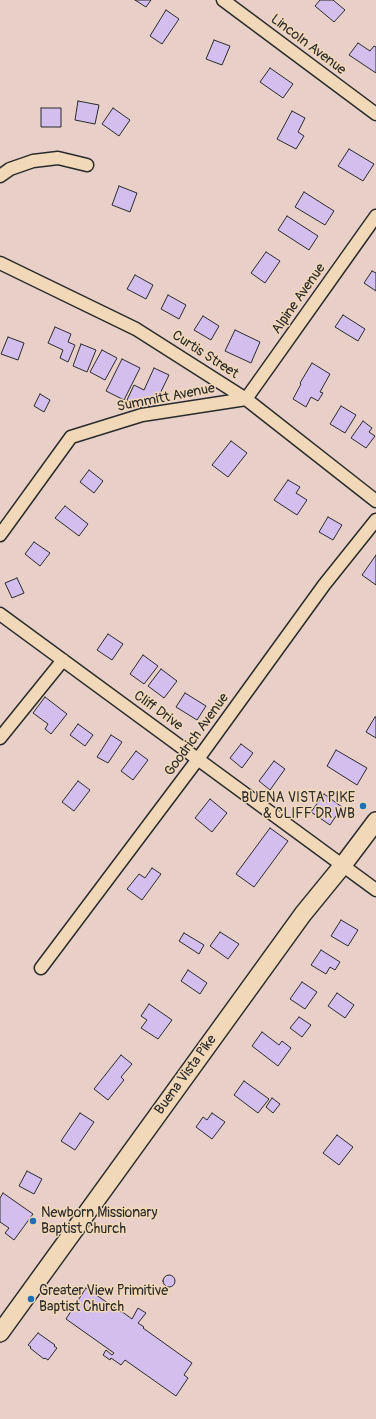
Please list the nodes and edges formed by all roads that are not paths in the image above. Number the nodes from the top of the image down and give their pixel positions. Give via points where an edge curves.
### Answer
1 (223, 0) edge
2 (376, 114) edge
3 (88, 165) dead end
4 (0, 176) edge
5 (376, 216) edge
6 (0, 263) edge
7 (246, 399) junction
8 (376, 501) edge
9 (376, 520) edge
10 (0, 535) edge
11 (0, 614) edge
12 (63, 660) junction
13 (0, 738) edge
14 (198, 759) junction
15 (376, 821) edge
16 (343, 865) junction
17 (376, 890) edge
18 (41, 968) dead end
19 (0, 1333) edge

1 - 2 street, Lincoln Avenue
3 - 4 street via 58,158 33,161 10,169
5 - 7 street, Alpine Avenue
6 - 7 street, Curtis Street via 136,329
7 - 8 street, Curtis Street
7 - 10 street, Summitt Avenue via 142,415 71,437
9 - 14 street, Goodrich Avenue via 324,585
11 - 12 street, Cliff Drive
12 - 13 street
12 - 14 street, Cliff Drive
14 - 16 street, Cliff Drive
14 - 18 street, Goodrich Avenue
15 - 16 main road, Buena Vista Pike
16 - 17 street, Cliff Drive
16 - 19 main road, Buena Vista Pike via 280,945

